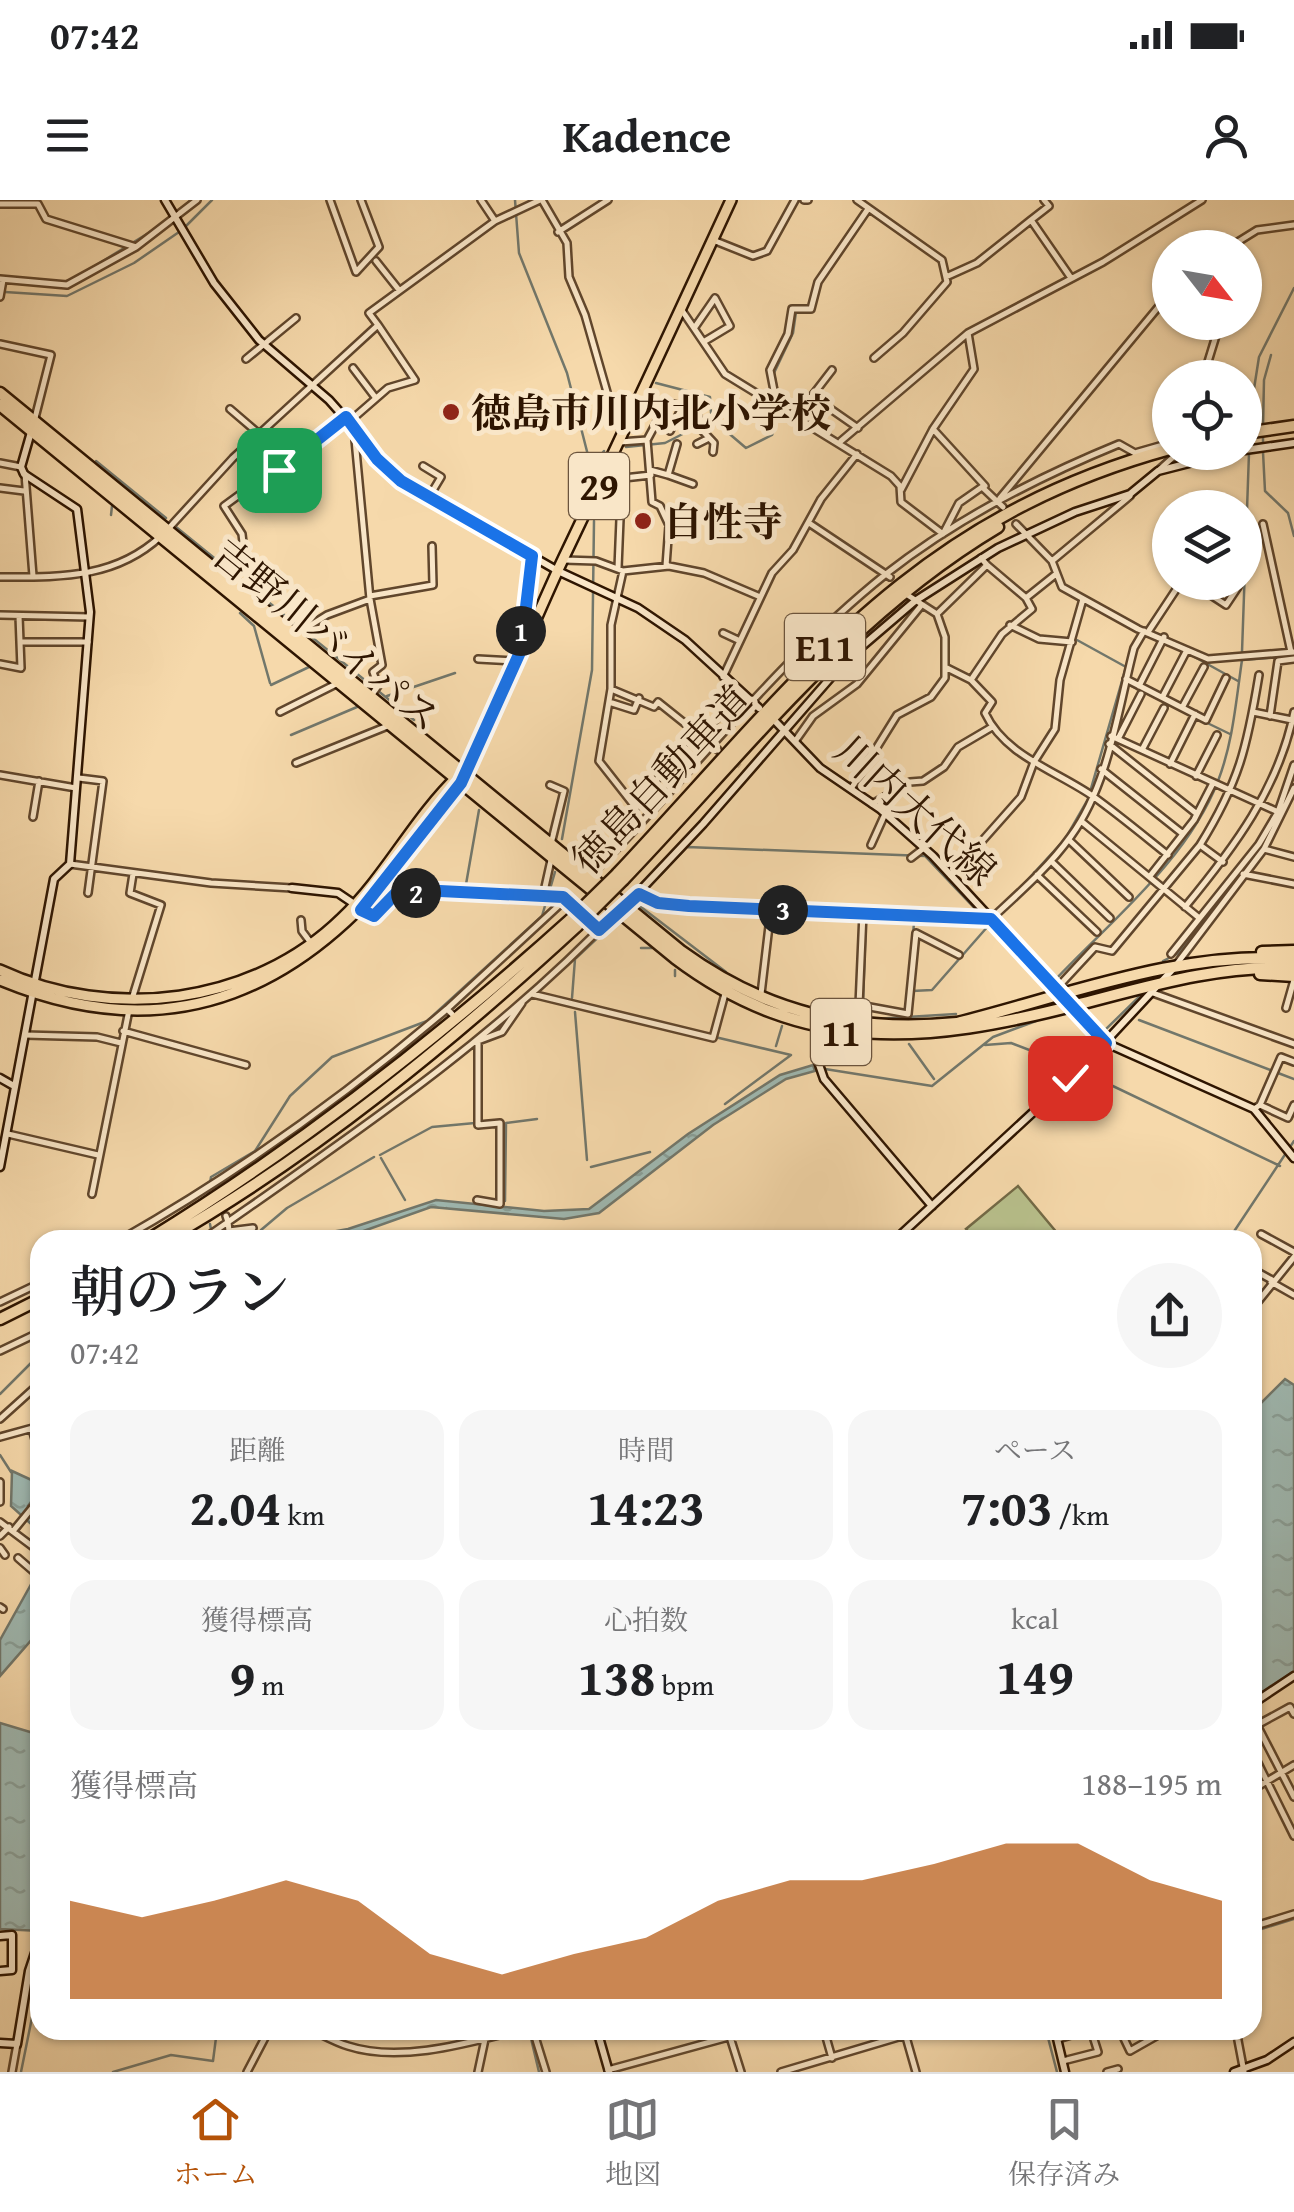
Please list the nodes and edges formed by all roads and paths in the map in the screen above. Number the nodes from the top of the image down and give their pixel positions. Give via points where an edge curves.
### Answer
1 (165, 200) edge
2 (197, 200) edge
3 (330, 200) edge
4 (361, 200) edge
5 (482, 200) edge
6 (541, 200) edge
7 (608, 200) edge
8 (732, 200) edge
9 (796, 200) edge
10 (857, 200) edge
11 (1044, 200) edge
12 (1202, 200) edge
13 (0, 204) edge
14 (868, 209) junction
15 (176, 215) junction
16 (1031, 220) junction
17 (494, 221) junction
18 (1294, 224) edge
19 (1256, 230) edge
20 (558, 232) junction
21 (713, 240) junction
22 (134, 245) junction
23 (376, 261) dead end
24 (946, 278) junction
25 (1071, 278) junction
26 (2, 279) edge
27 (399, 290) junction
28 (1, 293) edge
29 (680, 309) junction
30 (1152, 315) edge
31 (296, 318) dead end
32 (378, 326) junction
33 (695, 327) junction
34 (968, 333) junction
35 (705, 341) junction
36 (0, 344) edge
37 (264, 344) junction
38 (874, 358) dead end
39 (246, 359) dead end
40 (352, 368) dead end
41 (832, 370) dead end
42 (310, 384) junction
43 (0, 393) edge
44 (375, 397) junction
45 (0, 405) edge
46 (683, 406) junction
47 (777, 406) junction
48 (230, 409) dead end
49 (350, 422) junction
50 (32, 426) junction
51 (1294, 426) edge
52 (626, 428) junction
53 (858, 428) junction
54 (933, 429) junction
55 (670, 431) dead end
56 (1262, 431) edge
57 (258, 433) junction
58 (709, 438) junction
59 (620, 442) junction
60 (840, 442) junction
61 (1294, 443) edge
62 (648, 444) junction
63 (677, 444) dead end
64 (696, 444) dead end
65 (1262, 448) edge
66 (1152, 450) edge
67 (713, 452) dead end
68 (1152, 453) edge
69 (857, 454) junction
70 (612, 458) junction
71 (0, 463) edge
72 (424, 466) dead end
73 (1162, 470) edge
74 (23, 471) junction
75 (1158, 471) joint
76 (651, 473) junction
77 (668, 475) junction
78 (614, 479) junction
79 (693, 484) dead end
80 (0, 488) edge
81 (987, 488) junction
82 (1136, 490) junction
83 (24, 491) junction
84 (900, 492) junction
85 (429, 498) junction
86 (998, 500) junction
87 (1003, 507) dead end
88 (809, 523) junction
89 (1016, 524) dead end
90 (1263, 524) dead end
91 (163, 533) junction
92 (943, 534) junction
93 (1026, 534) junction
94 (432, 546) dead end
95 (532, 556) junction
96 (981, 558) junction
97 (245, 560) dead end
98 (563, 560) junction
99 (1052, 561) junction
100 (987, 565) junction
101 (666, 566) junction
102 (620, 570) junction
103 (558, 571) junction
104 (86, 574) junction
105 (1056, 574) junction
106 (888, 576) junction
107 (0, 577) edge
108 (33, 577) junction
109 (616, 596) junction
110 (758, 596) junction
111 (370, 598) junction
112 (1026, 598) junction
113 (1083, 599) junction
114 (1168, 600) edge
115 (915, 601) junction
116 (936, 614) junction
117 (0, 615) edge
118 (19, 616) junction
119 (90, 618) junction
120 (1010, 626) junction
121 (299, 631) junction
122 (1146, 632) junction
123 (723, 633) dead end
124 (1164, 637) junction
125 (738, 641) junction
126 (20, 642) junction
127 (88, 642) junction
128 (1072, 642) junction
129 (521, 650) junction
130 (1187, 650) junction
131 (1293, 655) edge
132 (478, 659) dead end
133 (516, 660) junction
134 (0, 664) edge
135 (1204, 666) dead end
136 (947, 668) junction
137 (724, 676) junction
138 (1259, 676) dead end
139 (1226, 678) dead end
140 (971, 680) junction
141 (1126, 680) junction
142 (338, 682) junction
143 (610, 689) junction
144 (1140, 690) junction
145 (374, 691) junction
146 (743, 694) junction
147 (1162, 697) junction
148 (639, 698) junction
149 (752, 701) junction
150 (609, 702) junction
151 (1183, 706) junction
152 (759, 708) dead end
153 (1164, 708) dead end
154 (280, 712) dead end
155 (1252, 712) junction
156 (1195, 714) junction
157 (1270, 716) junction
158 (1293, 716) edge
159 (776, 722) dead end
160 (390, 726) junction
161 (992, 727) junction
162 (784, 729) junction
163 (696, 732) junction
164 (1217, 735) dead end
165 (796, 740) junction
166 (1112, 740) junction
167 (715, 748) junction
168 (1142, 751) junction
169 (1034, 762) junction
170 (296, 763) dead end
171 (1170, 764) junction
172 (1294, 764) edge
173 (1102, 769) junction
174 (0, 774) edge
175 (460, 777) junction
176 (1196, 777) junction
177 (79, 778) junction
178 (40, 781) junction
179 (550, 784) dead end
180 (1214, 786) junction
181 (78, 788) junction
182 (850, 788) junction
183 (1294, 788) edge
184 (1232, 793) junction
185 (1094, 796) junction
186 (872, 804) junction
187 (1260, 806) junction
188 (636, 808) junction
189 (1280, 813) junction
190 (885, 814) junction
191 (1197, 814) junction
192 (33, 817) dead end
193 (1081, 821) junction
194 (638, 826) junction
195 (1184, 834) junction
196 (1069, 840) junction
197 (551, 844) junction
198 (871, 845) dead end
199 (1200, 845) junction
200 (924, 848) junction
201 (1264, 849) junction
202 (1168, 855) junction
203 (552, 857) junction
204 (1294, 857) edge
205 (911, 858) dead end
206 (1050, 861) junction
207 (1223, 862) junction
208 (70, 864) junction
209 (93, 868) junction
210 (133, 874) junction
211 (1243, 874) junction
212 (1037, 875) junction
213 (590, 876) junction
214 (951, 876) junction
215 (1151, 878) junction
216 (1294, 884) edge
217 (292, 888) joint
218 (1164, 892) junction
219 (88, 893) dead end
220 (636, 895) junction
221 (547, 896) junction
222 (1129, 896) dead end
223 (567, 898) junction
224 (1185, 907) junction
225 (358, 908) junction
226 (620, 908) junction
227 (771, 909) junction
228 (864, 913) junction
229 (1110, 918) dead end
230 (991, 919) junction
231 (301, 920) dead end
232 (1202, 920) junction
233 (574, 923) junction
234 (599, 930) junction
235 (1098, 932) dead end
236 (312, 944) junction
237 (1192, 944) junction
238 (1294, 951) edge
239 (1172, 954) dead end
240 (959, 955) dead end
241 (1294, 959) edge
242 (1205, 962) junction
243 (1239, 963) junction
244 (1174, 968) junction
245 (1294, 968) edge
246 (0, 970) edge
247 (1294, 978) edge
248 (0, 980) edge
249 (1163, 980) junction
250 (726, 987) junction
251 (34, 988) junction
252 (1060, 992) junction
253 (1153, 993) junction
254 (532, 994) junction
255 (759, 999) junction
256 (131, 1004) junction
257 (1074, 1006) junction
258 (1286, 1008) dead end
259 (818, 1023) junction
260 (123, 1030) junction
261 (24, 1034) junction
262 (470, 1034) dead end
263 (1102, 1038) junction
264 (476, 1041) junction
265 (121, 1043) junction
266 (1294, 1044) edge
267 (1294, 1062) edge
268 (246, 1065) dead end
269 (0, 1078) edge
270 (14, 1086) junction
271 (1294, 1105) edge
272 (1257, 1108) junction
273 (358, 1120) dead end
274 (363, 1128) junction
275 (8, 1134) junction
276 (1290, 1154) edge
277 (98, 1155) junction
278 (0, 1167) edge
279 (92, 1194) dead end
280 (477, 1200) dead end
281 (932, 1206) junction
282 (226, 1221) junction
283 (253, 1228) dead end
284 (142, 1230) edge
285 (164, 1230) edge
286 (181, 1230) edge
287 (214, 1230) edge
288 (229, 1230) edge
289 (237, 1230) edge
290 (906, 1230) edge
291 (1262, 1235) edge
292 (1294, 1254) edge
293 (1262, 1275) edge
294 (1272, 1281) junction
295 (30, 1288) edge
296 (1262, 1294) edge
297 (1294, 1295) edge
298 (0, 1302) edge
299 (30, 1306) edge
300 (0, 1320) edge
301 (30, 1337) edge
302 (0, 1351) edge
303 (30, 1393) edge
304 (0, 1419) edge
305 (0, 1427) edge
306 (30, 1430) edge
307 (3, 1436) edge
308 (0, 1482) edge
309 (0, 1502) edge
310 (30, 1510) edge
311 (0, 1522) edge
312 (11, 1528) junction
313 (0, 1536) edge
314 (30, 1544) edge
315 (0, 1548) edge
316 (4, 1555) dead end
317 (18, 1558) dead end
318 (30, 1568) edge
319 (1294, 1676) edge
320 (1262, 1697) edge
321 (1294, 1714) edge
322 (1262, 1722) edge
323 (1262, 1739) edge
324 (1294, 1765) edge
325 (1262, 1770) edge
326 (1280, 1771) junction
327 (1267, 1779) junction
328 (1262, 1783) edge
329 (1294, 1798) edge
330 (1294, 1836) edge
331 (1294, 1914) edge
332 (1262, 1924) edge
333 (0, 1936) edge
334 (30, 1969) edge
335 (0, 1970) edge
336 (264, 2040) edge
337 (337, 2040) edge
338 (466, 2040) edge
339 (485, 2040) edge
340 (536, 2040) edge
341 (600, 2040) edge
342 (716, 2040) edge
343 (731, 2040) edge
344 (827, 2040) edge
345 (888, 2040) edge
346 (911, 2040) edge
347 (1057, 2040) edge
348 (1094, 2040) edge
349 (1125, 2040) edge
350 (1149, 2040) edge
351 (1237, 2040) edge
352 (1294, 2042) edge
353 (0, 2043) edge
354 (17, 2044) junction
355 (832, 2058) junction
356 (1062, 2062) junction
357 (1118, 2069) dead end
358 (800, 2070) edge
359 (609, 2071) edge
360 (1240, 2071) edge
361 (12, 2072) edge
362 (247, 2072) edge
363 (478, 2072) edge
364 (546, 2072) edge
365 (741, 2072) edge
366 (781, 2072) edge
367 (916, 2072) edge
368 (1065, 2072) edge
369 (1107, 2072) edge

1 - 15 street
2 - 15 street
3 - 4 street via 356,272 379,247
5 - 17 street
6 - 17 street
6 - 20 street
7 - 20 street
8 - 21 main road, 29
9 - 21 street via 767,251 753,256
10 - 14 street
11 - 16 street via 1048,206
12 - 25 street
13 - 22 street via 38,204 46,219
14 - 24 street via 942,260
14 - 47 street via 818,282 811,309 792,309 770,370
15 - 22 street
15 - 37 street via 214,283
16 - 24 street via 977,263
16 - 25 street
17 - 27 street
18 - 19 street
20 - 52 street via 567,243 568,277 609,399
21 - 29 main road, 29
22 - 26 street via 68,285
23 - 27 street
24 - 38 street via 904,333
25 - 34 street
26 - 28 street
27 - 32 street via 370,313
29 - 33 street
29 - 52 main road, 29
30 - 86 street
31 - 37 street
32 - 42 street
32 - 44 street via 415,380
33 - 35 street
33 - 35 street via 715,298 730,326
34 - 53 street
34 - 54 street via 974,369
35 - 47 street via 726,374
36 - 50 street via 51,355
37 - 39 street
37 - 42 street
40 - 44 street
41 - 53 street via 812,396
42 - 49 street
42 - 57 street
43 - 50 highway, 吉野川バイパス / 11
44 - 49 street
45 - 50 highway, 吉野川バイパス / 11
46 - 55 street
46 - 58 street via 698,409 698,425
46 - 62 street via 667,403
47 - 60 street
48 - 57 street
49 - 85 street via 401,481
49 - 97 street via 224,506 242,534
49 - 111 street
50 - 74 street
50 - 91 highway, 吉野川バイパス / 11
51 - 56 highway
52 - 59 main road, 29
53 - 60 street
54 - 81 street
54 - 84 street
57 - 91 street
58 - 64 street
58 - 67 street
59 - 62 street
59 - 70 main road, 29
60 - 69 street
61 - 65 street
62 - 76 street
63 - 77 street
66 - 86 street via 1136,453 1119,444
68 - 233 highway, 徳島自動車道 / E11, bridge via 1082,480 956,552 882,608
69 - 84 street via 891,476
69 - 88 street
70 - 78 street
70 - 98 main road, 29
71 - 74 street
72 - 85 street via 441,477
73 - 75 street
74 - 83 street
74 - 104 street via 78,510
75 - 82 street
76 - 77 street
76 - 78 street
76 - 101 street via 652,502 668,525
77 - 79 street
78 - 102 street
80 - 83 street
81 - 86 street
81 - 92 street via 959,503
82 - 93 street
82 - 99 street
83 - 108 street
84 - 92 street via 902,502
85 - 95 street
86 - 87 street
86 - 92 street
88 - 106 street
88 - 110 street
89 - 93 street
90 - 131 street
91 - 104 street via 133,559
91 - 121 highway, 吉野川バイパス / 11
91 - 142 highway, 吉野川バイパス / 11
92 - 106 street
93 - 96 street
93 - 99 street
94 - 111 street via 432,585
95 - 103 street
95 - 129 street
96 - 100 street
96 - 115 street
98 - 102 street
98 - 103 main road, 29
99 - 105 street
100 - 112 street
100 - 116 street
101 - 102 street
101 - 110 street via 704,573
102 - 109 street
103 - 109 street
103 - 129 main road, 29
104 - 108 street
104 - 119 street
105 - 112 street
105 - 113 street via 1062,587
106 - 149 street
107 - 108 street
109 - 137 street via 685,640
109 - 143 street
110 - 125 street
111 - 121 street
111 - 145 street via 382,665 373,672
112 - 120 street via 1032,609
113 - 122 street
113 - 128 street
114 - 122 street
115 - 116 street
115 - 162 street via 846,660
115 - 165 street via 857,684 813,716
116 - 136 street
117 - 118 street
118 - 119 street
118 - 126 street
119 - 127 street
120 - 128 street via 1039,639
120 - 140 street
121 - 145 highway, 吉野川バイパス / 11
122 - 124 street
122 - 141 street
123 - 125 street
124 - 130 street
124 - 144 street
125 - 137 street
126 - 127 street
126 - 134 street via 21,668
127 - 177 street
128 - 169 street via 1055,729
129 - 133 main road, 29
130 - 131 street via 1208,660
130 - 147 street
131 - 157 street via 1278,661
132 - 133 street
133 - 175 main road, 29
135 - 151 street
136 - 140 street
136 - 182 street via 931,697 897,715
137 - 146 street
138 - 155 street
139 - 156 street via 1206,720
140 - 161 street via 994,704 984,712
141 - 144 street
141 - 166 street
142 - 154 street
142 - 160 highway, 吉野川バイパス / 11
143 - 148 street
143 - 150 street
144 - 147 street
144 - 166 street
145 - 175 highway, 吉野川バイパス / 11
146 - 149 street
146 - 163 street
147 - 151 street
148 - 150 street via 634,710
148 - 163 street via 654,707 658,702
149 - 152 street
149 - 167 street
150 - 188 street via 599,762
151 - 156 street
153 - 168 street
155 - 157 street
155 - 184 street
156 - 171 street
157 - 158 street
158 - 187 street
159 - 162 street, 川内大代線
160 - 170 street
160 - 175 highway, 吉野川バイパス / 11
161 - 169 street
161 - 186 street via 958,747 922,782
162 - 165 street, 川内大代線
162 - 220 street
163 - 167 street
163 - 188 street
164 - 176 street
165 - 182 street, 川内大代線
166 - 168 street
166 - 173 street
166 - 191 street
167 - 194 street
168 - 171 street
169 - 185 street
169 - 214 street via 1021,798
171 - 176 street
172 - 189 street
173 - 185 street
173 - 195 street
174 - 178 street
175 - 197 highway, 吉野川バイパス / 11
175 - 203 highway, 吉野川バイパス / 11
175 - 225 main road, 29
176 - 180 street
177 - 181 street
177 - 209 street via 103,781
178 - 181 street
178 - 192 street
179 - 197 street via 564,791
180 - 184 street
180 - 191 street
181 - 208 street
182 - 186 street, 川内大代線
183 - 189 street
184 - 187 street
184 - 199 street
185 - 193 street
185 - 202 street
186 - 190 street, 川内大代線
187 - 189 street
187 - 207 street
188 - 194 street via 630,818
189 - 201 street
189 - 232 street
190 - 198 street
190 - 200 street, 川内大代線
191 - 195 street
193 - 196 street
193 - 215 street
194 - 213 street
195 - 202 street
196 - 206 street
196 - 222 street
197 - 213 highway, 吉野川バイパス / 11
199 - 207 street
199 - 218 street
200 - 205 street
200 - 214 street, 川内大代線
201 - 204 street
201 - 211 street
202 - 215 street
203 - 221 street
203 - 226 highway, 吉野川バイパス / 11
206 - 212 street
206 - 229 street
207 - 224 street
208 - 209 street
208 - 251 street via 54,879
209 - 210 street
209 - 219 street
210 - 217 street
210 - 256 street via 130,893 161,905
211 - 216 street
211 - 232 street
212 - 230 street
212 - 235 street
213 - 226 highway, 吉野川バイパス / 11
214 - 230 street, 川内大代線
215 - 218 street
217 - 225 street via 338,893
218 - 224 street
218 - 252 street via 1112,951 1095,946
220 - 226 street
220 - 227 street via 658,903
221 - 223 street
221 - 225 street via 400,889 374,916
223 - 234 street
223 - 284 street via 449,1011 343,1098
224 - 232 street
225 - 236 main road, 29
225 - 256 main road, 29 via 304,959 255,986 200,1001
226 - 234 street
226 - 250 highway, 吉野川バイパス / 11
227 - 228 street
227 - 255 street
228 - 230 street
228 - 240 street via 860,1005 908,1014 916,933
230 - 252 street, 川内大代線
231 - 236 street
232 - 237 street
232 - 239 street
233 - 285 highway, 徳島自動車道 / E11 via 366,1094
233 - 286 highway, 徳島自動車道 / E11 via 372,1101
234 - 254 street
236 - 256 main road, 29 via 226,988
237 - 242 street
237 - 244 street
238 - 243 highway, 11
241 - 243 highway, 吉野川バイパス / 11
242 - 243 highway, 吉野川バイパス / 11
242 - 244 highway, 吉野川バイパス / 11
243 - 245 highway, 吉野川バイパス / 11
243 - 247 highway, 11
243 - 249 highway, 吉野川バイパス / 11
244 - 249 street
244 - 252 highway, 吉野川バイパス / 11
246 - 251 main road, 29
247 - 258 street
248 - 251 main road, 29
249 - 253 street
249 - 257 highway, 吉野川バイパス / 11
250 - 254 street via 713,1038
250 - 255 highway, 吉野川バイパス / 11
250 - 259 highway, 吉野川バイパス / 11
251 - 256 main road, 29
251 - 261 street
252 - 257 street, 川内大代線
252 - 259 highway, 吉野川バイパス / 11 via 957,1023
253 - 263 street
253 - 266 street
254 - 264 street via 510,1025
255 - 259 highway, 吉野川バイパス / 11
256 - 260 street
257 - 259 highway, 吉野川バイパス / 11 via 956,1032 867,1035
257 - 263 street, 川内大代線
259 - 281 street via 820,1072
260 - 265 street
260 - 268 street
261 - 265 street
261 - 270 street
262 - 264 street
263 - 272 street, 川内大代線
263 - 281 street via 1074,1075
264 - 274 street
264 - 280 street via 478,1125 500,1123 500,1204
265 - 277 street
267 - 272 street via 1281,1057
269 - 270 street
270 - 275 street
271 - 272 street via 1288,1118
272 - 276 street, 川内大代線
273 - 274 street
274 - 282 street
275 - 277 street
275 - 278 street
277 - 279 street
281 - 290 street
282 - 287 street
282 - 288 street
283 - 289 street
291 - 292 street
292 - 294 street
293 - 294 street
294 - 296 street
294 - 297 street
295 - 298 street
299 - 300 highway
301 - 302 street
303 - 304 street
305 - 307 street
306 - 307 street
308 - 309 street
310 - 312 street
311 - 312 street
312 - 313 street
312 - 314 street
315 - 316 street
317 - 318 street
319 - 320 street
321 - 322 street via 1290,1706
323 - 326 street
324 - 326 street
325 - 327 street
326 - 327 street
326 - 329 street
327 - 328 street
327 - 330 street
331 - 332 street
333 - 335 street via 12,1935 12,1970
334 - 354 street
336 - 362 street
337 - 338 street via 377,2051
339 - 363 street
340 - 364 street
341 - 359 street
342 - 359 street
343 - 365 street
344 - 355 street
345 - 355 street
346 - 367 street
347 - 356 street
348 - 356 street via 1098,2052
349 - 350 street via 1130,2051
351 - 360 street
352 - 360 street
353 - 354 street
354 - 361 street
355 - 358 street
356 - 368 street
357 - 369 street
358 - 366 street

